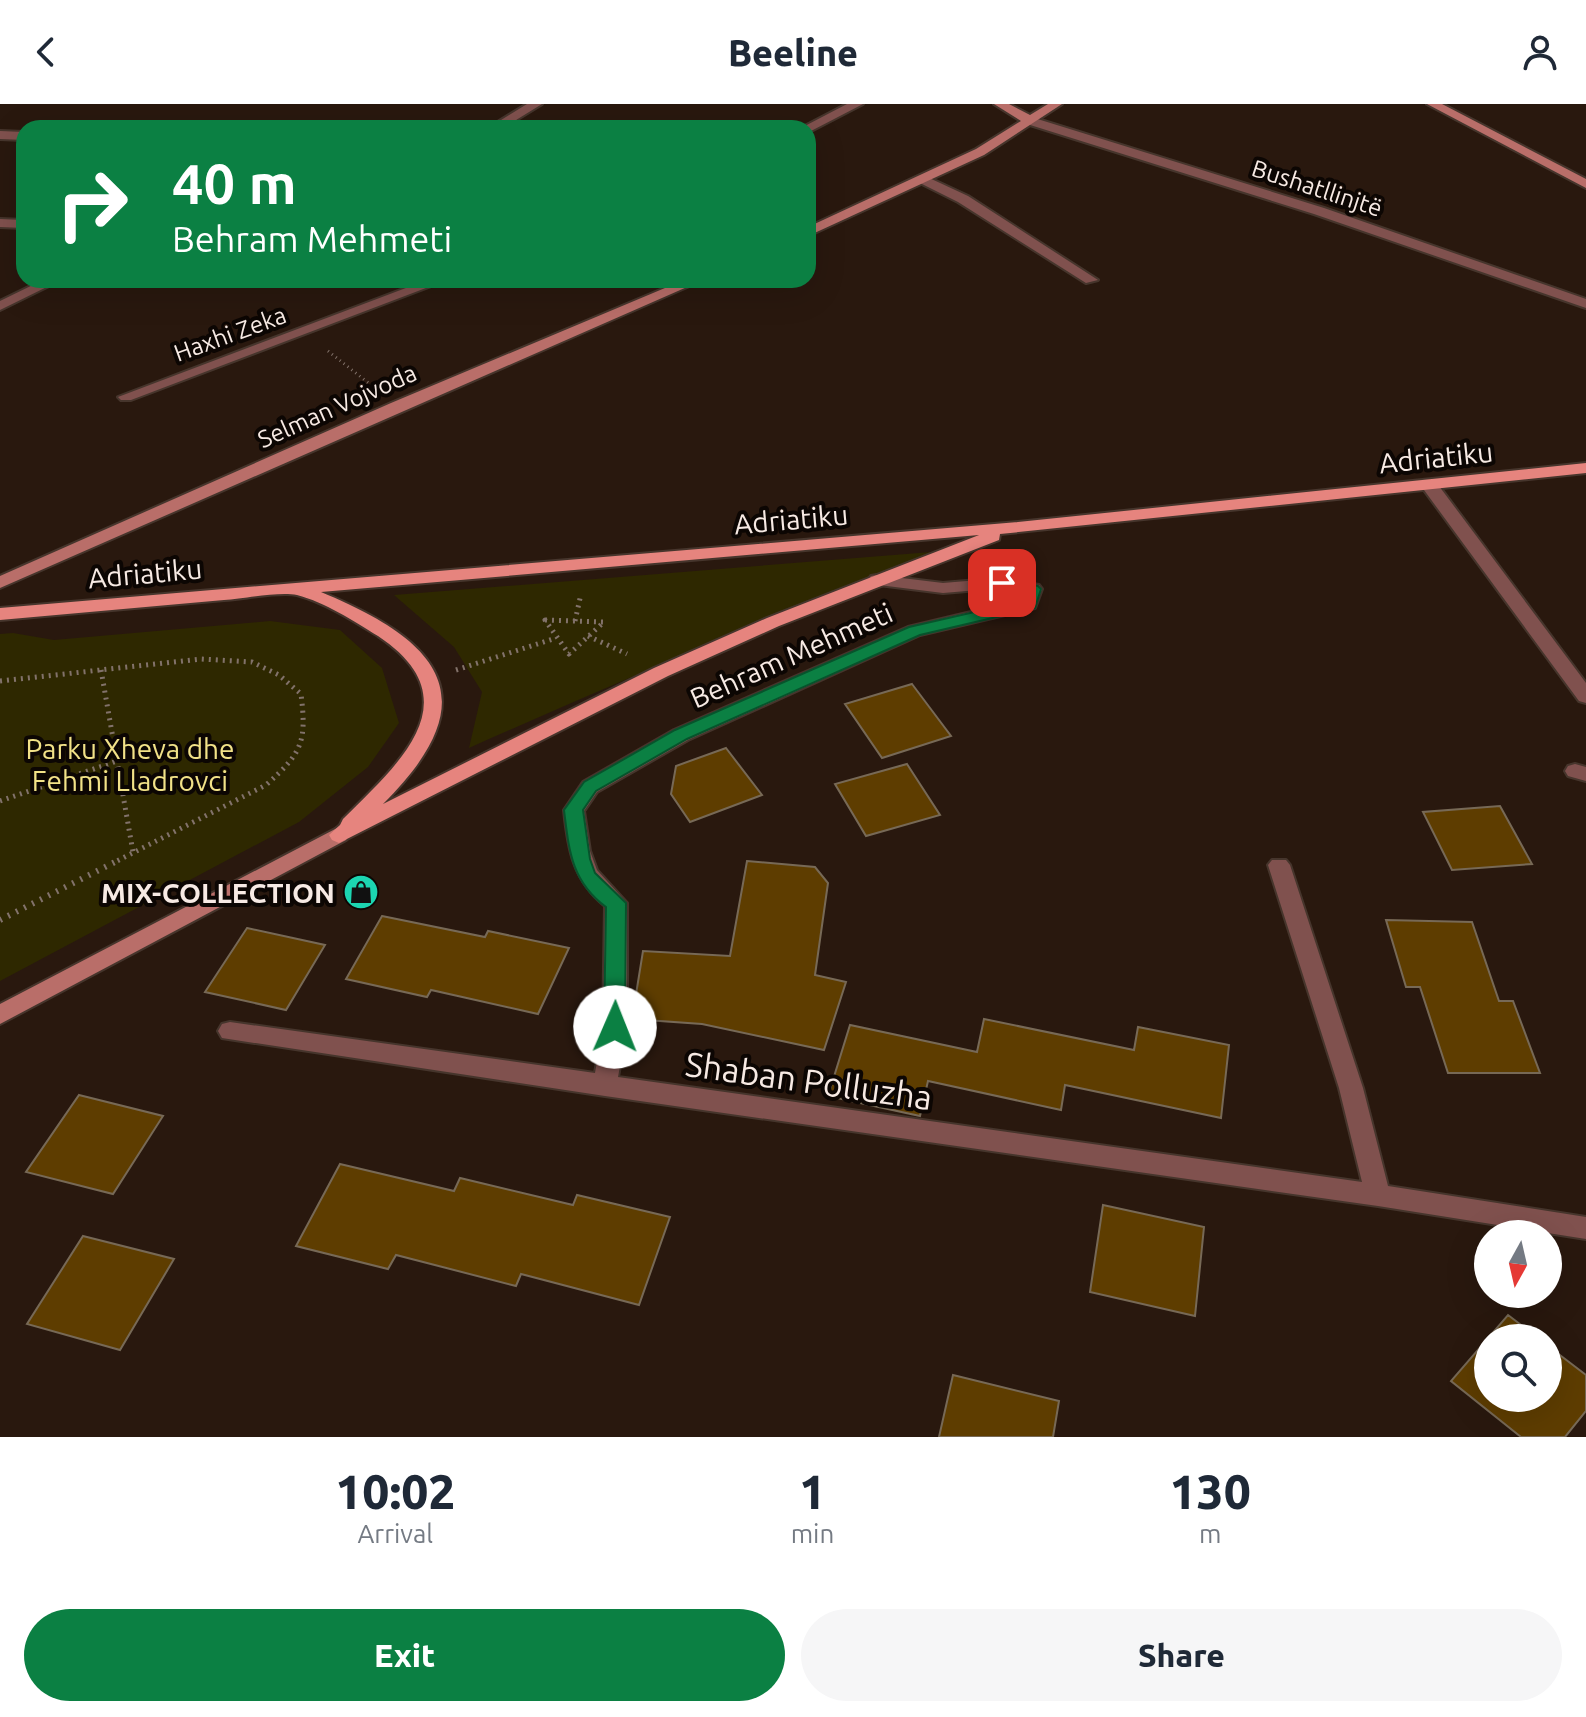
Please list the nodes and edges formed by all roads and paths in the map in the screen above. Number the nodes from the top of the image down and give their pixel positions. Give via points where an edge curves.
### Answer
1 (536, 104) edge
2 (857, 104) edge
3 (1000, 104) edge
4 (1056, 104) edge
5 (1433, 104) edge
6 (508, 120) edge
7 (1031, 121) junction
8 (816, 124) edge
9 (925, 180) junction
10 (1586, 184) edge
11 (816, 228) edge
12 (1091, 280) dead end
13 (37, 288) edge
14 (419, 288) edge
15 (677, 288) edge
16 (1586, 304) edge
17 (0, 306) edge
18 (303, 331) junction
19 (126, 397) dead end
20 (397, 406) junction
21 (1586, 468) edge
22 (1430, 486) junction
23 (1018, 527) junction
24 (877, 580) junction
25 (0, 583) edge
26 (296, 588) junction
27 (0, 614) edge
28 (556, 638) junction
29 (101, 670) junction
30 (0, 681) edge
31 (430, 681) junction
32 (1586, 697) edge
33 (117, 761) junction
34 (0, 801) edge
35 (339, 835) junction
36 (133, 852) junction
37 (1279, 865) dead end
38 (0, 920) edge
39 (0, 1015) edge
40 (230, 1031) dead end
41 (605, 1086) junction
42 (1378, 1195) junction
43 (1586, 1228) edge

1 - 6 street
2 - 8 street
3 - 7 main road
4 - 7 main road
5 - 10 main road
7 - 9 main road
7 - 16 street, Bushatllinjtë via 1319,211
9 - 11 main road
9 - 12 street
13 - 17 street
14 - 18 street, Haxhi Zeka
15 - 20 main road, Selman Vojvoda
18 - 19 street, Haxhi Zeka
18 - 20 path
20 - 25 main road, Selman Vojvoda
21 - 22 main road, Adriatiku
22 - 23 main road, Adriatiku
22 - 32 street
23 - 24 main road
23 - 26 main road, Adriatiku
24 - 35 main road via 661,672
24 - 41 street, Behram Mehmeti via 943,588 1002,583 1033,589 1029,604 914,631 681,735 590,787 574,810 586,876 616,903 615,1027
26 - 27 main road, Adriatiku
26 - 31 main road via 385,632
28 - 28 path via 569,654 604,622 545,620
28 - 31 path
29 - 30 path
29 - 33 path
29 - 36 path via 201,659 252,662 301,694 306,735 294,762 266,785
31 - 35 main road via 435,704 421,743
33 - 34 path
33 - 36 path
35 - 39 main road
36 - 38 path
37 - 42 street via 1351,1088
40 - 41 street, Shaban Polluzha
41 - 42 street, Shaban Polluzha
42 - 43 street, Shaban Polluzha

